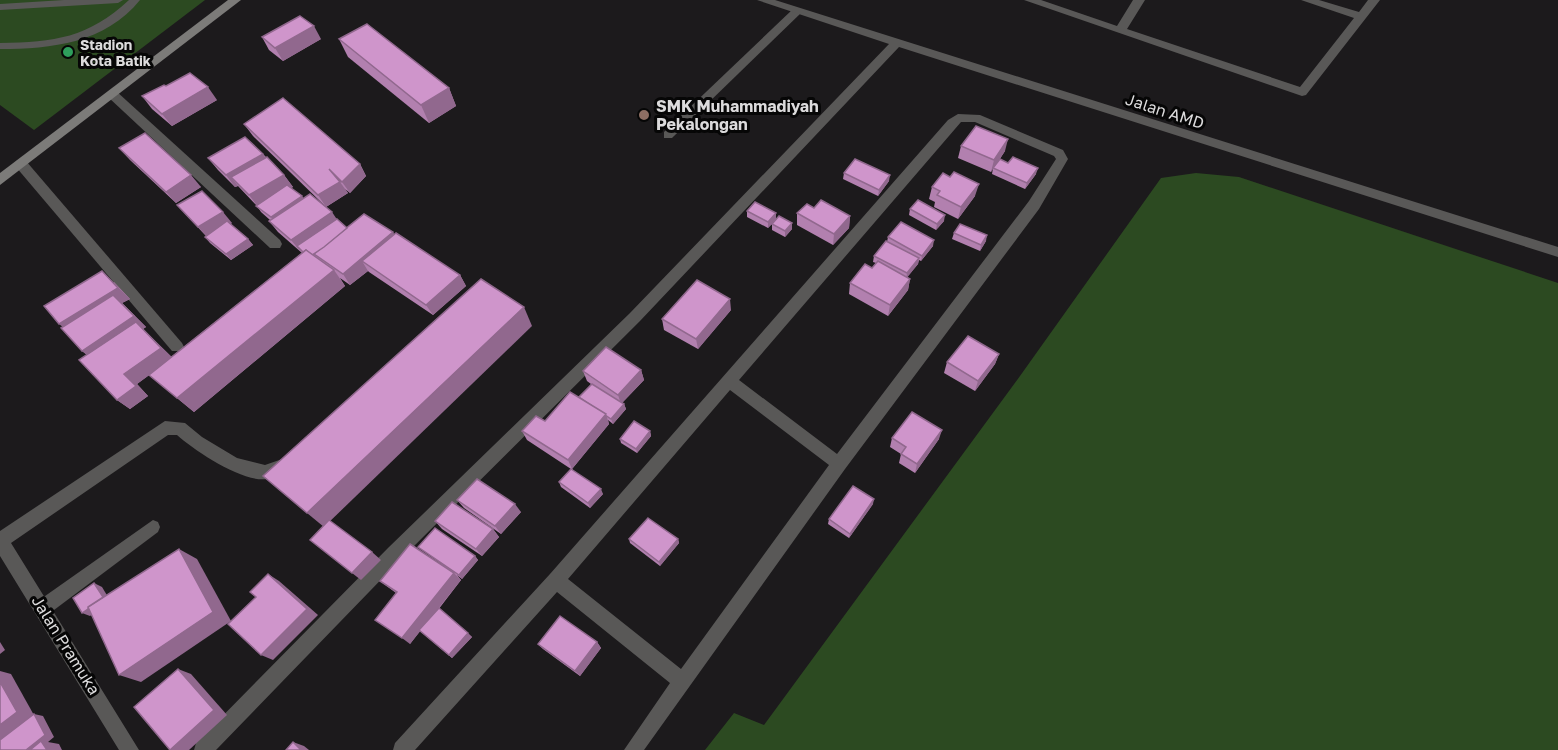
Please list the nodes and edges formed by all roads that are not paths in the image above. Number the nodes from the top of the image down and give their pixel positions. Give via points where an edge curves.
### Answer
1 (118, 0) edge
2 (135, 0) edge
3 (235, 0) edge
4 (763, 0) edge
5 (1030, 0) edge
6 (1139, 0) edge
7 (1307, 0) edge
8 (1374, 0) edge
9 (0, 6) edge
10 (797, 11) junction
11 (1361, 16) junction
12 (1121, 29) junction
13 (897, 42) junction
14 (0, 46) edge
15 (112, 94) junction
16 (668, 135) dead end
17 (21, 164) junction
18 (0, 180) edge
19 (274, 244) dead end
20 (1558, 252) edge
21 (177, 347) dead end
22 (728, 380) junction
23 (303, 455) edge
24 (839, 464) junction
25 (153, 527) dead end
26 (0, 541) edge
27 (556, 580) junction
28 (44, 607) junction
29 (682, 681) junction
30 (130, 750) edge
31 (203, 750) edge
32 (402, 750) edge
33 (633, 750) edge

1 - 9 lane
2 - 14 lane via 107,24 87,34 25,46
3 - 15 street
4 - 10 street, Jalan AMD
5 - 12 street
6 - 12 street
7 - 11 street
8 - 11 street
10 - 13 street, Jalan AMD
10 - 16 lane
11 - 12 street via 1302,92
13 - 20 street, Jalan AMD
13 - 31 street via 634,317
15 - 17 street
15 - 19 street
17 - 18 street
17 - 21 street
22 - 24 street
22 - 24 street via 958,118 976,118 1059,153 1059,168 1034,205
22 - 27 street
23 - 26 street via 265,472 233,464 180,428 165,428
24 - 29 street
25 - 28 lane
26 - 28 street, Jalan Pramuka
27 - 29 street
27 - 32 street
28 - 30 street, Jalan Pramuka
29 - 33 street

